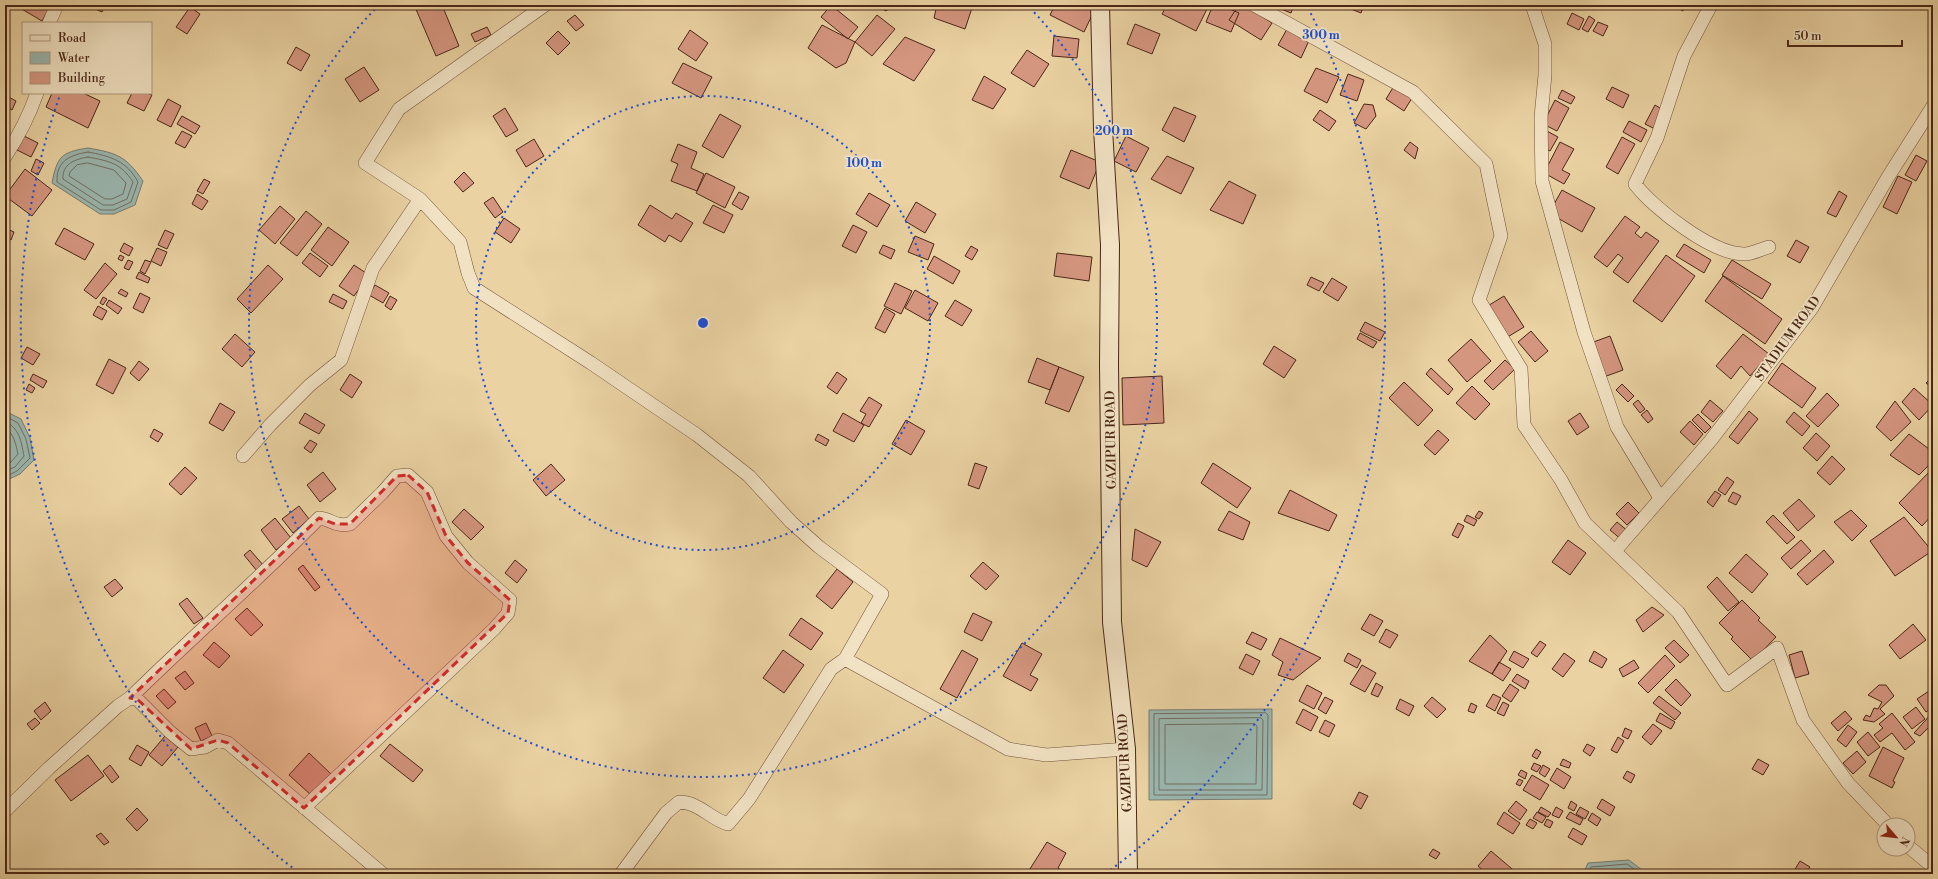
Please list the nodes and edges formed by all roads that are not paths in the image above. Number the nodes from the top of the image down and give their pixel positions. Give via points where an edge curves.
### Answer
1 (57, 5) edge
2 (545, 5) edge
3 (1100, 5) edge
4 (1254, 5) edge
5 (1532, 5) edge
6 (1711, 5) edge
7 (49, 22) edge
8 (37, 94) edge
9 (1933, 106) edge
10 (5, 157) edge
11 (420, 198) junction
12 (1769, 247) dead end
13 (243, 456) dead end
14 (1660, 498) junction
15 (1614, 551) junction
16 (845, 659) junction
17 (130, 698) junction
18 (1126, 749) junction
19 (304, 808) junction
20 (5, 811) edge
21 (1880, 817) edge
22 (1916, 853) edge
23 (1933, 867) edge
24 (383, 874) edge
25 (621, 874) edge
26 (1128, 874) edge

1 - 7 street
2 - 11 street via 405,105 395,116 365,163
3 - 18 street, GAZIPUR ROAD via 1103,129 1110,245 1112,622
4 - 15 street via 1413,92 1486,164 1501,236 1479,300 1521,369 1524,425 1561,480 1585,523
5 - 14 street via 1545,44 1541,117 1542,181 1584,332 1617,427
6 - 12 street via 1684,56 1657,138 1634,184 1662,212 1707,242 1745,254
8 - 10 street via 17,138
9 - 14 street, STADIUM ROAD via 1888,177 1812,308 1711,440
11 - 13 street via 373,268 341,360 310,385
11 - 16 street via 460,242 474,288 697,435 749,476 790,522 819,547 882,594
14 - 15 street, STADIUM ROAD
15 - 21 street via 1678,612 1727,685 1777,648 1803,720 1848,783
16 - 18 street via 1008,749 1046,755
16 - 25 street via 831,669 749,799 728,824 718,821 688,802 679,802 666,814
17 - 19 street via 137,699 191,749 205,747 218,740 228,742
17 - 19 street via 270,568 319,518 325,518 335,524 350,524 397,476 408,474 427,492 446,536 468,563 510,600 508,613
17 - 20 street via 49,768
18 - 26 street, GAZIPUR ROAD
19 - 24 street
22 - 23 street

